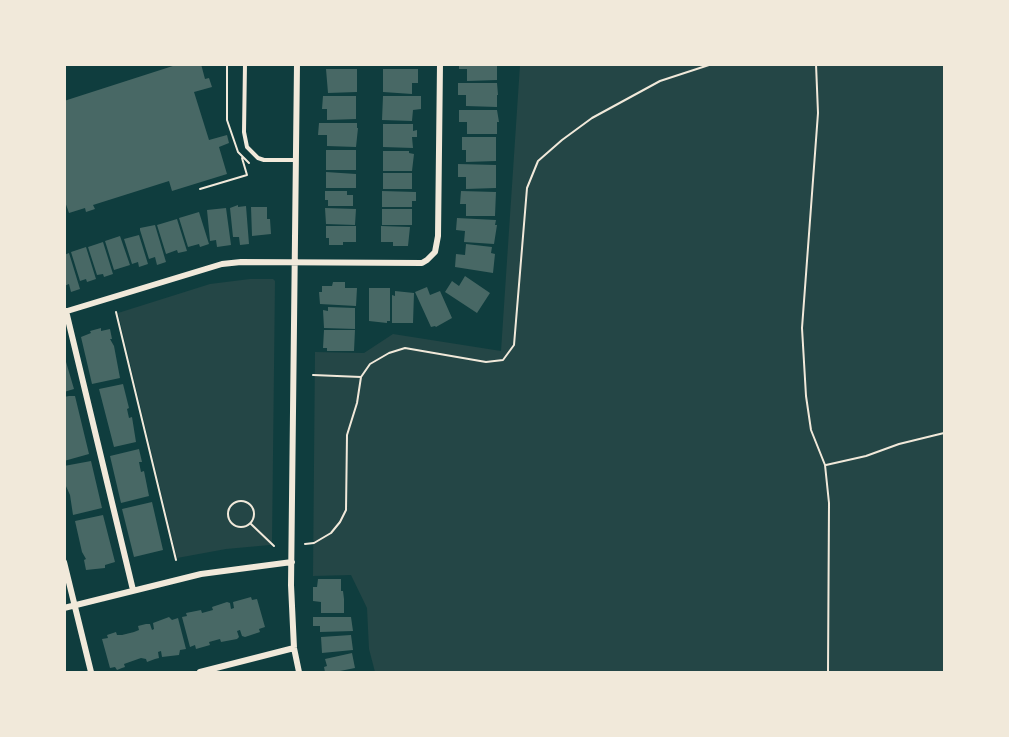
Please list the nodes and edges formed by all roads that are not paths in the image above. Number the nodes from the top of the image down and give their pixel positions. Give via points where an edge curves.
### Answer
1 (245, 64) edge
2 (297, 64) edge
3 (440, 64) edge
4 (297, 159) junction
5 (296, 262) junction
6 (65, 312) edge
7 (64, 562) edge
8 (292, 562) junction
9 (133, 590) junction
10 (75, 605) junction
11 (64, 608) edge
12 (294, 648) junction
13 (91, 672) edge
14 (200, 672) edge
15 (299, 672) edge

1 - 4 lane via 244,132 248,147 264,160
2 - 4 street
3 - 5 street via 438,236 432,256 422,263
4 - 5 street
5 - 6 street via 222,264
5 - 8 street
6 - 9 street
7 - 10 street
8 - 9 street via 201,574
8 - 12 street
9 - 10 street
10 - 11 street
10 - 13 street
12 - 14 street
12 - 15 street

